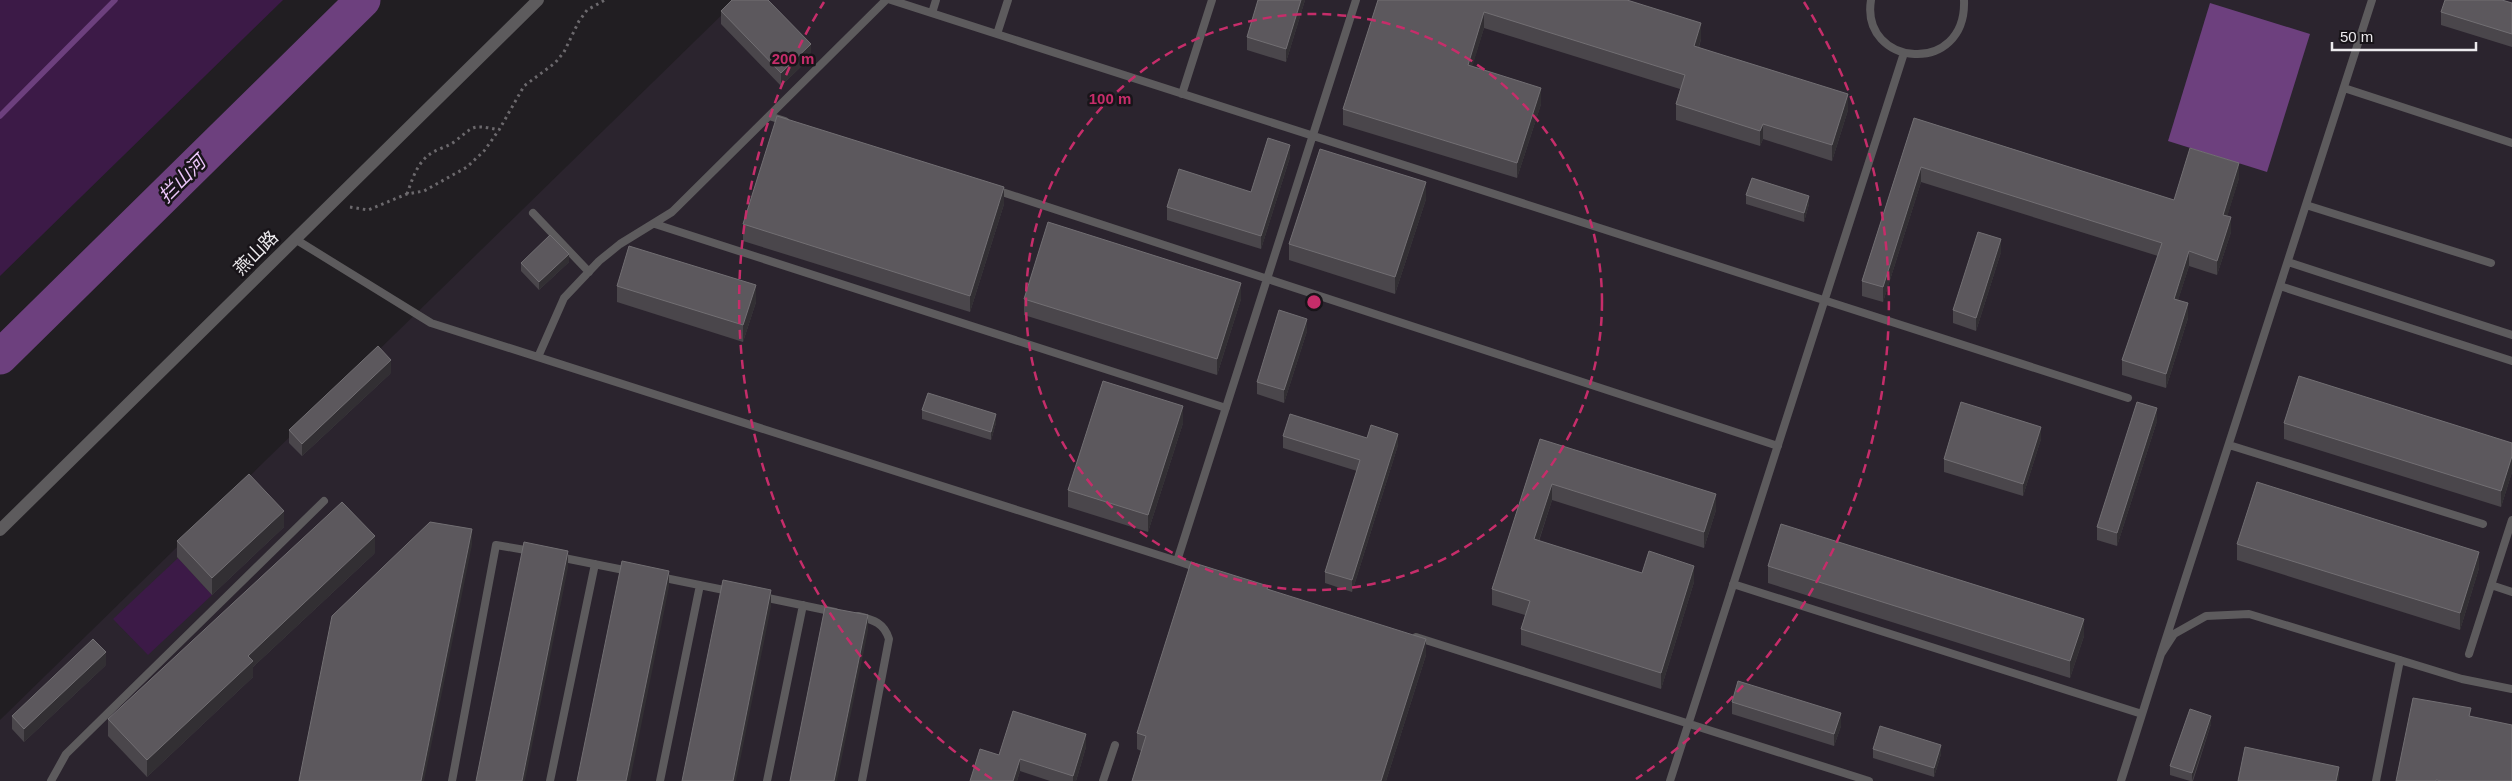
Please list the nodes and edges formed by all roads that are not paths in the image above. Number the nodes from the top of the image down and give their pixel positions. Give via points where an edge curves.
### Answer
1 (538, 0) edge
2 (886, 0) edge
3 (891, 0) edge
4 (936, 0) edge
5 (1008, 0) edge
6 (1212, 0) edge
7 (1356, 0) edge
8 (1871, 0) edge
9 (1964, 0) edge
10 (2372, 0) edge
11 (932, 13) junction
12 (997, 34) junction
13 (1904, 53) junction
14 (2344, 88) junction
15 (1182, 94) junction
16 (769, 116) junction
17 (797, 125) edge
18 (1313, 136) junction
19 (2512, 143) edge
20 (985, 187) edge
21 (2306, 205) junction
22 (533, 213) dead end
23 (656, 224) junction
24 (295, 239) junction
25 (2288, 262) junction
26 (2491, 264) dead end
27 (589, 272) junction
28 (1267, 279) junction
29 (2280, 286) junction
30 (1824, 300) junction
31 (2512, 335) edge
32 (538, 357) junction
33 (2512, 361) edge
34 (2128, 398) dead end
35 (1226, 408) junction
36 (2229, 445) junction
37 (1778, 446) junction
38 (324, 501) dead end
39 (2512, 520) edge
40 (2483, 524) dead end
41 (0, 530) edge
42 (541, 553) edge
43 (550, 555) edge
44 (1177, 561) junction
45 (595, 564) junction
46 (1206, 570) edge
47 (642, 573) edge
48 (652, 575) edge
49 (1734, 584) junction
50 (700, 585) junction
51 (2491, 585) junction
52 (737, 592) edge
53 (2512, 592) edge
54 (756, 596) edge
55 (803, 605) junction
56 (1404, 633) edge
57 (2161, 654) junction
58 (2469, 654) dead end
59 (2400, 660) junction
60 (2512, 689) edge
61 (2142, 714) junction
62 (1689, 724) junction
63 (1115, 745) dead end
64 (51, 781) edge
65 (452, 781) edge
66 (550, 781) edge
67 (660, 781) edge
68 (767, 781) edge
69 (862, 781) edge
70 (1103, 781) edge
71 (1670, 781) edge
72 (1869, 781) edge
73 (2121, 781) edge
74 (2376, 781) edge

1 - 24 street, 燕山路
2 - 16 lane
3 - 11 lane
4 - 11 lane
5 - 12 lane
6 - 15 lane
7 - 18 lane
8 - 13 lane via 1872,24 1879,37
9 - 13 lane via 1959,30 1950,42 1936,52
10 - 14 lane
11 - 12 lane
12 - 15 lane
13 - 30 lane
14 - 19 lane
14 - 21 lane
15 - 18 lane
16 - 17 lane
16 - 23 lane
18 - 28 lane
18 - 30 lane
20 - 28 lane
21 - 25 lane
21 - 26 lane
22 - 27 lane
23 - 27 lane via 620,244
23 - 35 lane
24 - 32 lane via 432,323
24 - 41 street, 燕山路
25 - 29 lane
25 - 31 lane
27 - 32 lane via 564,298
28 - 35 lane
28 - 37 lane
29 - 33 lane
29 - 36 lane
30 - 34 lane
30 - 37 lane
32 - 44 lane
35 - 44 lane
36 - 40 lane
36 - 57 lane
37 - 49 lane
38 - 64 lane via 66,754
39 - 51 lane
42 - 65 lane via 496,544
43 - 45 lane
44 - 46 lane
45 - 47 lane
45 - 66 lane
48 - 50 lane
49 - 61 lane
49 - 62 lane
50 - 52 lane
50 - 67 lane
51 - 53 lane
51 - 58 lane
54 - 55 lane
55 - 68 lane
55 - 69 lane via 877,621 886,628 889,639
56 - 62 lane
57 - 59 lane via 2174,634 2190,623 2206,616 2230,613 2249,614
57 - 61 lane
59 - 60 lane via 2462,679
59 - 74 lane
61 - 73 lane
62 - 71 lane
62 - 72 lane
63 - 70 lane

